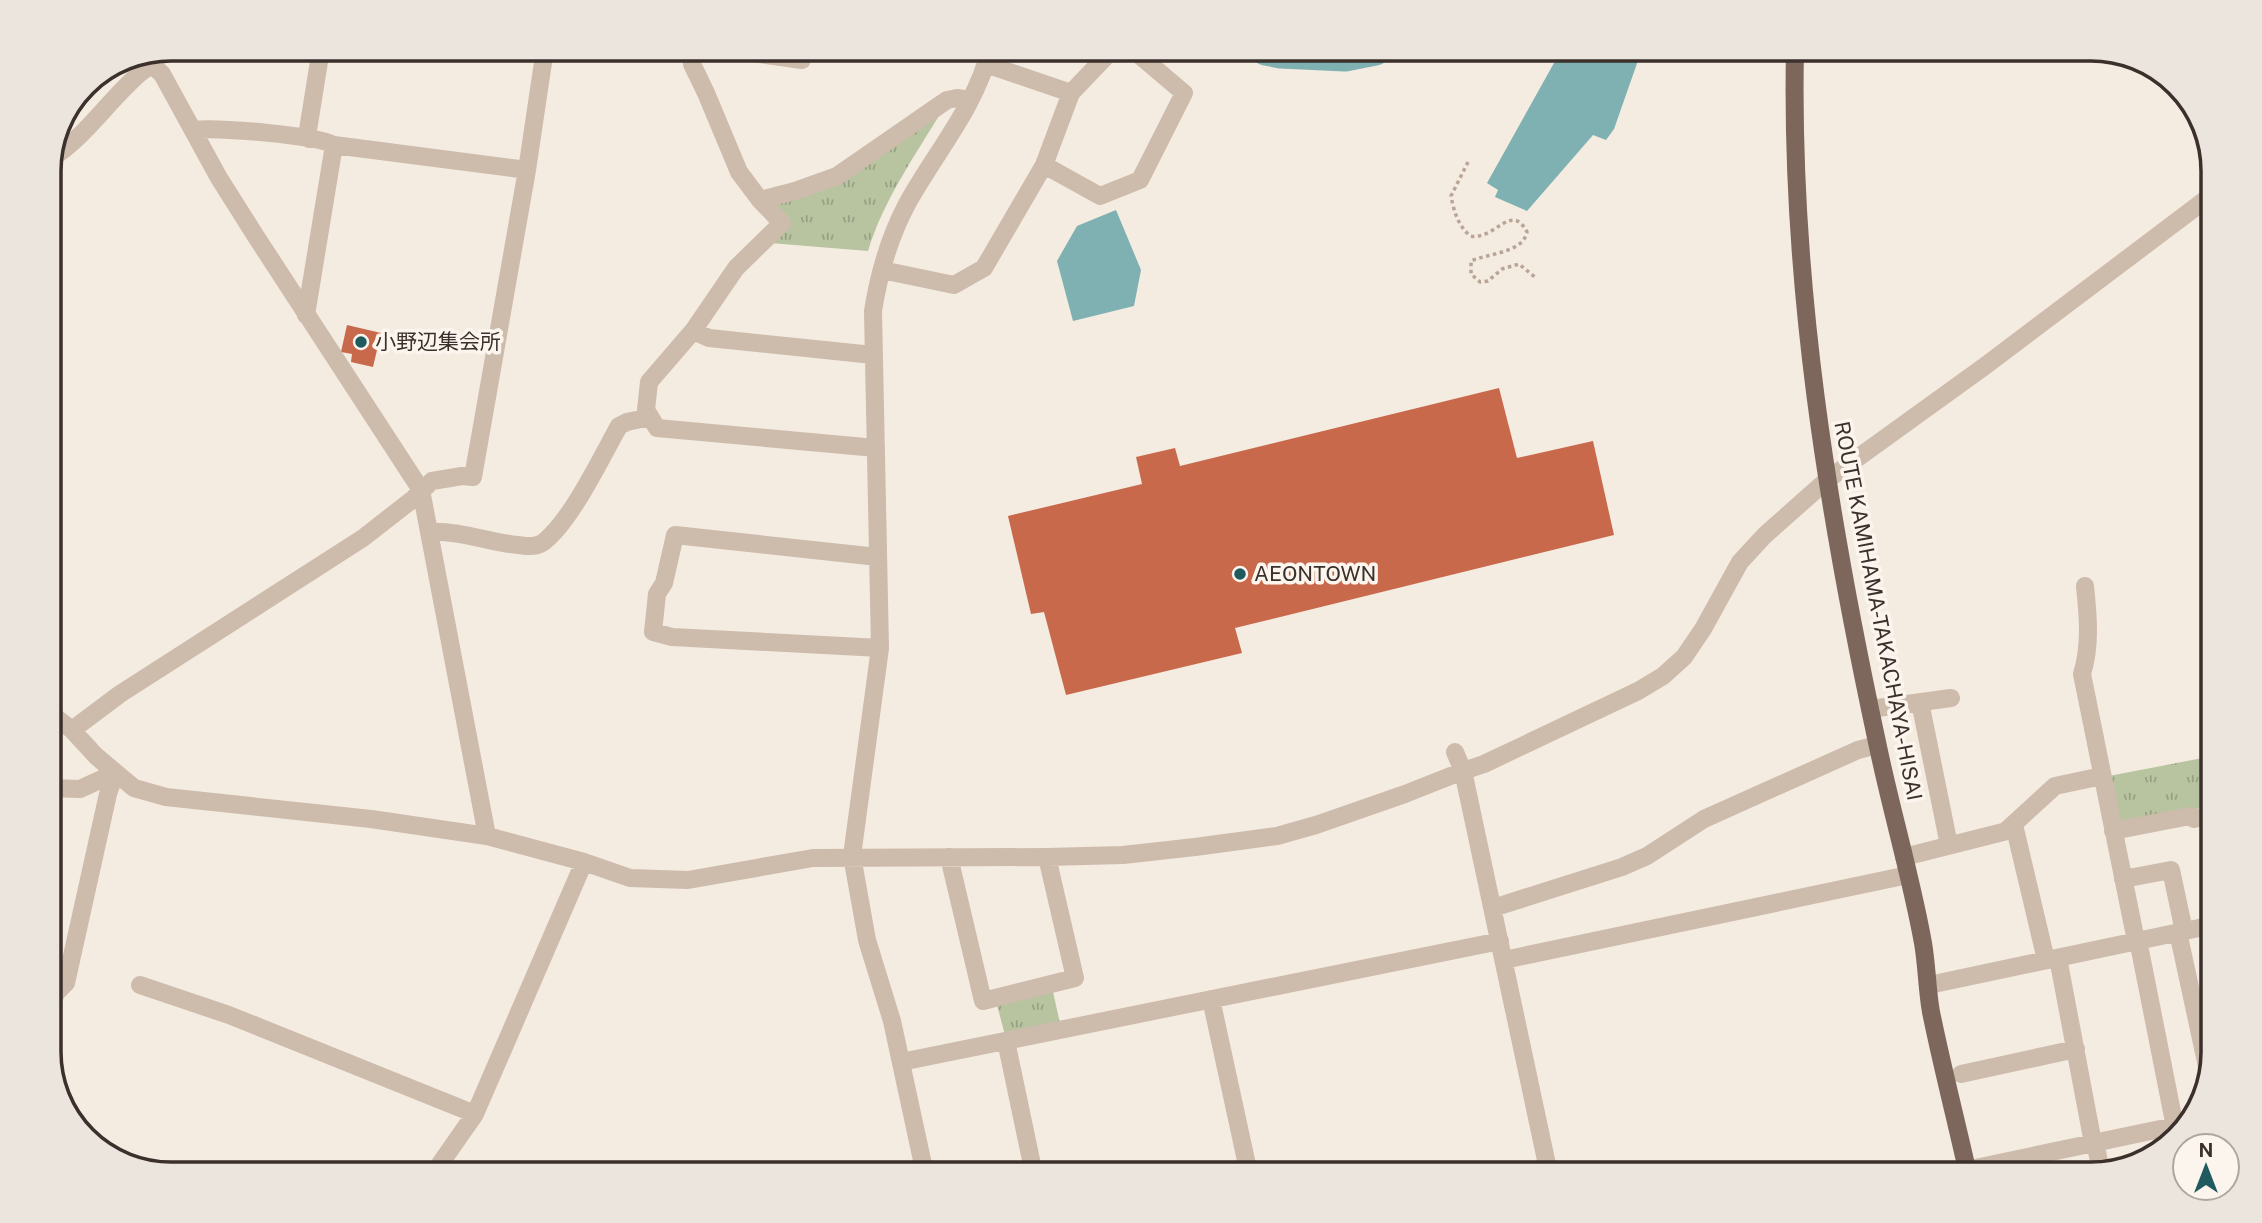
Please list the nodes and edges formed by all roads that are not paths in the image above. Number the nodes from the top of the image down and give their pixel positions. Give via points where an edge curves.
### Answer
1 (319, 61) edge
2 (543, 61) edge
3 (692, 61) edge
4 (986, 61) edge
5 (997, 61) edge
6 (1102, 61) edge
7 (1146, 61) edge
8 (1795, 61) edge
9 (158, 62) edge
10 (150, 63) edge
11 (1071, 93) junction
12 (970, 100) junction
13 (193, 130) junction
14 (309, 139) junction
15 (334, 145) junction
16 (64, 149) edge
17 (1044, 165) junction
18 (527, 170) junction
19 (760, 200) junction
20 (2201, 203) edge
21 (882, 270) junction
22 (306, 315) junction
23 (693, 331) junction
24 (873, 355) junction
25 (650, 417) junction
26 (876, 448) junction
27 (1827, 480) junction
28 (421, 490) junction
29 (429, 531) junction
30 (878, 557) junction
31 (2085, 586) dead end
32 (880, 648) junction
33 (1951, 698) dead end
34 (1920, 702) junction
35 (1870, 709) junction
36 (61, 721) edge
37 (72, 730) junction
38 (1877, 745) junction
39 (1455, 752) dead end
40 (1463, 771) junction
41 (115, 773) junction
42 (2102, 776) junction
43 (61, 788) edge
44 (2201, 818) edge
45 (2007, 830) junction
46 (2113, 831) junction
47 (487, 836) junction
48 (1949, 845) junction
49 (852, 856) junction
50 (949, 857) junction
51 (1047, 857) junction
52 (1904, 857) junction
53 (584, 862) junction
54 (1908, 876) junction
55 (2123, 879) junction
56 (1493, 908) junction
57 (2201, 927) edge
58 (2181, 931) junction
59 (2137, 940) junction
60 (1500, 941) junction
61 (2052, 959) junction
62 (1504, 960) junction
63 (140, 985) dead end
64 (1929, 985) junction
65 (61, 987) edge
66 (1211, 999) junction
67 (2201, 1035) edge
68 (1006, 1041) junction
69 (2076, 1049) junction
70 (901, 1062) junction
71 (1961, 1074) dead end
72 (475, 1114) junction
73 (2176, 1120) edge
74 (2168, 1129) edge
75 (2094, 1143) junction
76 (2099, 1161) edge
77 (441, 1162) edge
78 (922, 1162) edge
79 (1031, 1162) edge
80 (1246, 1162) edge
81 (1546, 1162) edge
82 (1966, 1162) edge
83 (2011, 1162) edge

1 - 14 street
2 - 18 street
3 - 19 street via 734,162
4 - 12 street
5 - 11 street
6 - 11 street
7 - 17 street via 1184,93 1140,180 1100,196
8 - 27 main road, ROUTE KAMIHAMA-TAKACHAYA-HISAI via 1803,295
9 - 13 street
10 - 16 street
11 - 17 street
12 - 19 street via 947,100 837,176
12 - 21 street via 904,211
13 - 14 street via 210,127
13 - 22 street
14 - 15 street
15 - 18 street
15 - 22 street
17 - 21 street via 984,268 954,285
18 - 28 street via 473,477 432,481
19 - 23 street via 782,223 736,268
20 - 27 street
21 - 24 street via 873,311
22 - 28 street
23 - 24 street via 709,338
23 - 25 street via 649,382 646,410
24 - 26 street
25 - 26 street via 657,428
25 - 29 street via 620,426 570,511 538,546
26 - 30 street
27 - 35 main road, ROUTE KAMIHAMA-TAKACHAYA-HISAI
27 - 40 street via 1751,548 1684,657 1663,676
28 - 29 street
28 - 37 street via 363,538 120,694
29 - 47 street
30 - 32 street
30 - 32 street via 675,535 657,594 653,632 672,637
31 - 42 street via 2088,634 2082,674
32 - 49 street
33 - 34 street
34 - 35 street
34 - 48 street
35 - 38 main road, ROUTE KAMIHAMA-TAKACHAYA-HISAI
36 - 37 street
37 - 41 street
38 - 52 main road, ROUTE KAMIHAMA-TAKACHAYA-HISAI
38 - 56 street via 1708,817 1622,867
39 - 40 street
40 - 51 street via 1277,836 1123,855
40 - 56 street
41 - 43 street via 80,789
41 - 47 street via 134,788 166,797
41 - 65 street via 66,983
42 - 45 street via 2055,786
42 - 46 street
44 - 46 street
45 - 48 street
45 - 61 street via 2015,829
46 - 55 street
47 - 53 street
48 - 52 street
49 - 50 street
49 - 53 street via 813,858 688,880 630,878
49 - 70 street via 867,940
50 - 51 street
50 - 51 street via 983,1001 1075,978
52 - 54 main road, ROUTE KAMIHAMA-TAKACHAYA-HISAI
53 - 72 street
54 - 62 street
54 - 64 main road, ROUTE KAMIHAMA-TAKACHAYA-HISAI
55 - 58 street via 2171,870
55 - 59 street
56 - 60 street
57 - 58 street
58 - 59 street
58 - 67 street
59 - 61 street
59 - 73 street
60 - 62 street
60 - 66 street
61 - 64 street
61 - 69 street
62 - 81 street
63 - 72 street via 229,1015
64 - 82 main road, ROUTE KAMIHAMA-TAKACHAYA-HISAI via 1930,1008
66 - 68 street
66 - 80 street
68 - 70 street
68 - 79 street
69 - 71 street
69 - 75 street
70 - 78 street
72 - 77 street
74 - 75 street
75 - 76 street
75 - 83 street

